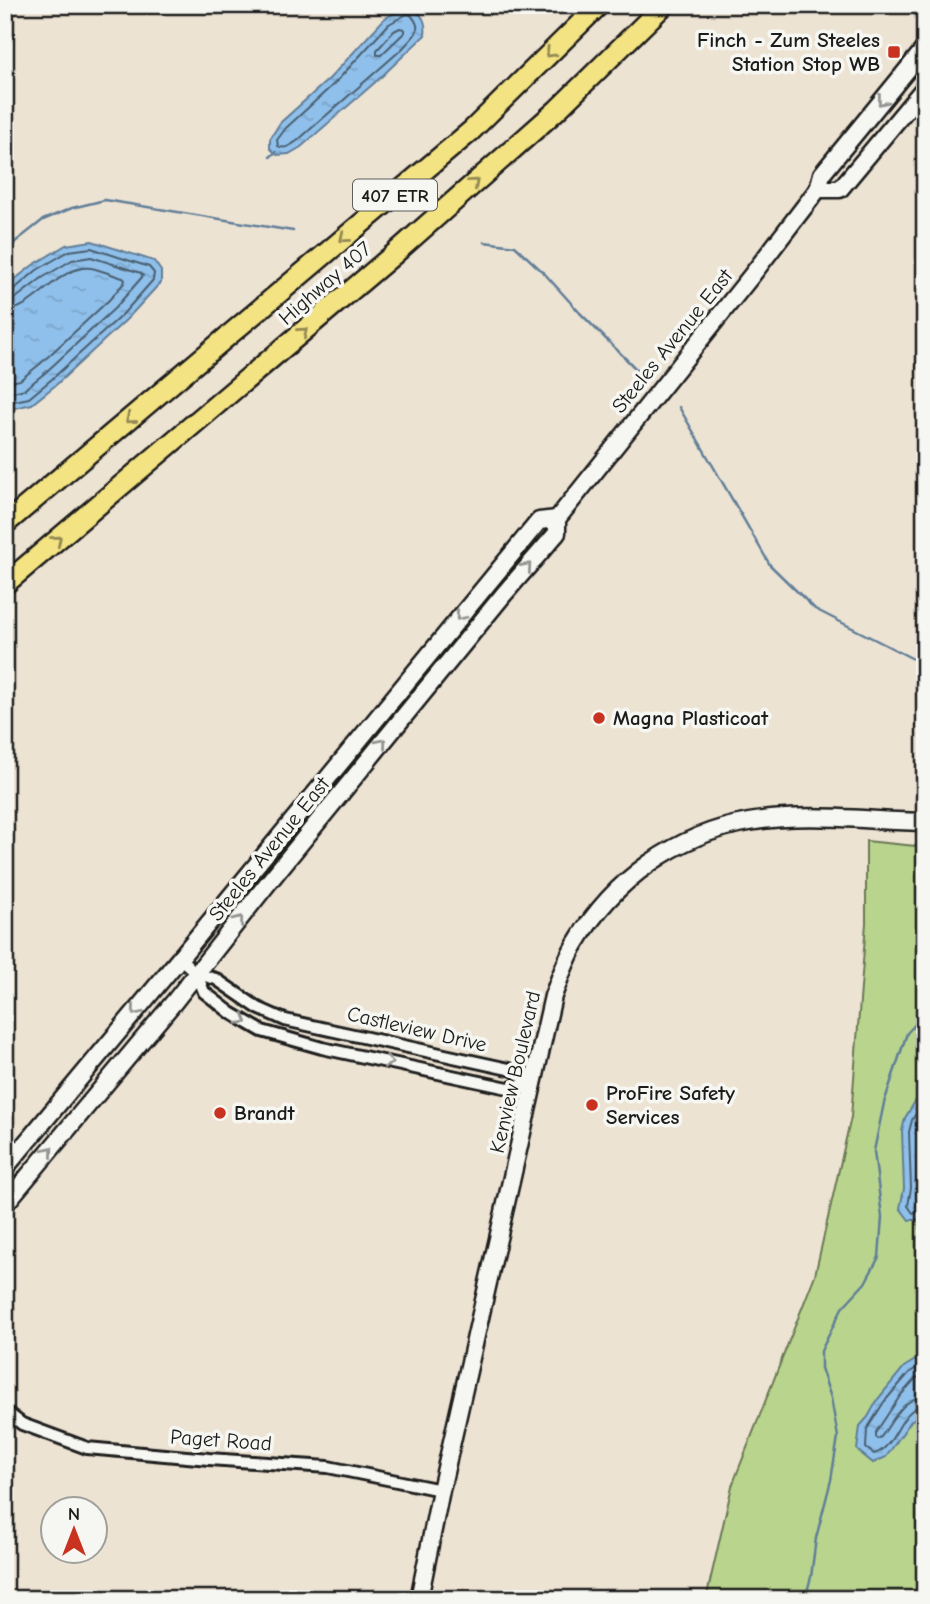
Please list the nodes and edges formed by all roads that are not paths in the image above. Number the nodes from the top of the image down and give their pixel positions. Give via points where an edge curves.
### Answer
1 (598, 5) edge
2 (664, 5) edge
3 (925, 48) edge
4 (925, 87) edge
5 (925, 99) edge
6 (908, 107) junction
7 (818, 189) junction
8 (557, 519) junction
9 (5, 524) edge
10 (5, 584) edge
11 (925, 822) edge
12 (180, 958) junction
13 (197, 974) junction
14 (326, 1029) junction
15 (322, 1048) junction
16 (533, 1083) junction
17 (5, 1168) edge
18 (5, 1204) edge
19 (5, 1411) edge
20 (441, 1490) junction
21 (419, 1599) edge

1 -> 9 highway, Highway 407 / 407 ETR via 471,131
10 -> 2 highway, Highway 407 / 407 ETR via 393,255 557,110
3 -> 7 main road, Steeles Avenue East via 822,174
4 - 6 main road
5 - 6 main road
6 - 7 main road via 840,189
7 - 8 main road, Steeles Avenue East
8 -> 12 main road, Steeles Avenue East via 538,521
13 -> 8 main road, Steeles Avenue East via 557,533
11 - 16 main road, Kenview Boulevard via 821,818 750,822 694,838 649,862 599,910 576,942 553,996
12 - 13 street, Castleview Drive
12 -> 17 main road, Steeles Avenue East
13 - 14 street, Castleview Drive via 216,979 285,1020
13 -> 15 street, Castleview Drive via 204,992 241,1019 262,1031
18 -> 13 main road, Steeles Avenue East
14 - 15 street, Castleview Drive
14 - 16 street, Castleview Drive via 513,1070
15 -> 16 street, Castleview Drive via 508,1088
16 - 20 main road, Kenview Boulevard
19 - 20 street, Paget Road via 22,1424 87,1448 328,1467
20 - 21 main road, Kenview Boulevard

